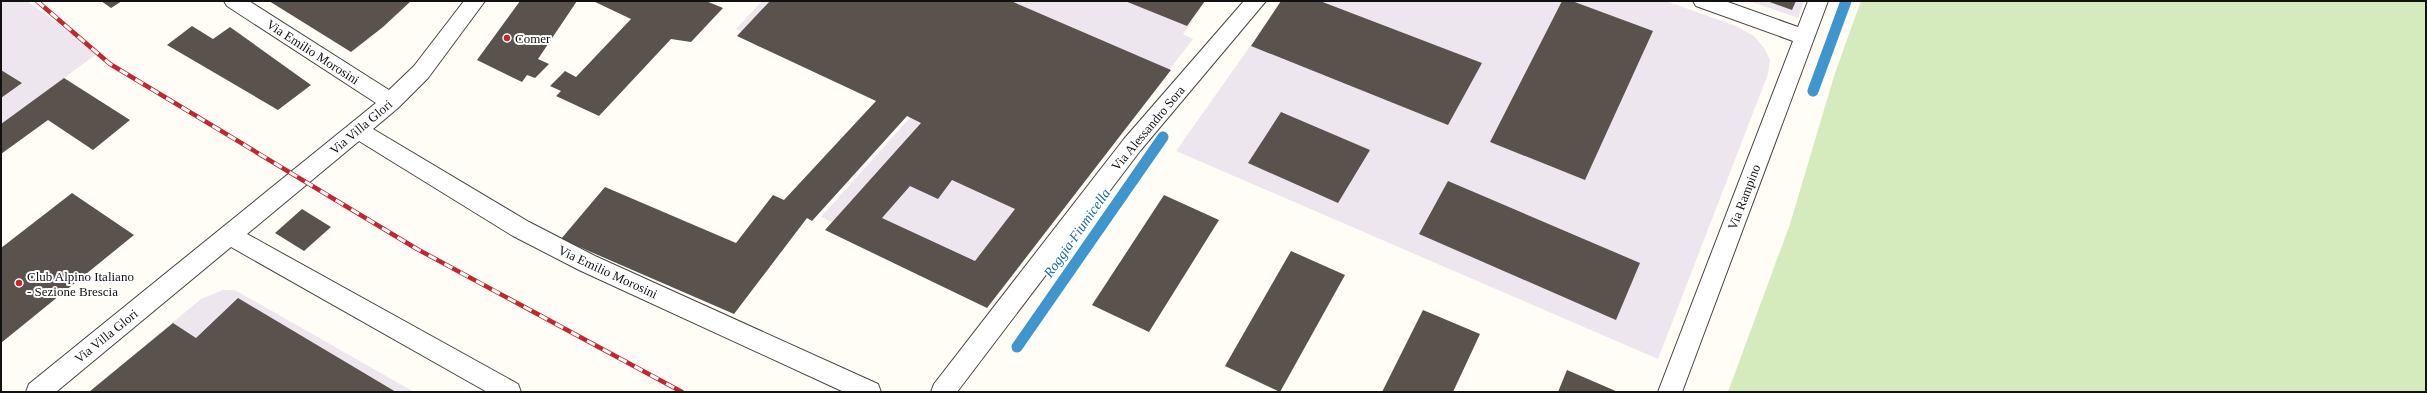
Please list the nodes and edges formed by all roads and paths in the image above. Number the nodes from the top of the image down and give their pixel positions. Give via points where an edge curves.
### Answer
1 (234, 1) edge
2 (475, 1) edge
3 (1256, 1) edge
4 (1703, 1) edge
5 (1818, 1) edge
6 (1805, 37) junction
7 (391, 102) junction
8 (358, 130) junction
9 (229, 235) junction
10 (38, 392) edge
11 (509, 392) edge
12 (869, 392) edge
13 (943, 392) edge
14 (1670, 392) edge

1 - 7 street, Via Emilio Morosini
2 - 7 street, Via Villa Glori via 421,72
3 - 13 street, Via Alessandro Sora via 1132,145
4 - 6 street
5 - 6 street, Via Rampino
6 - 14 street, Via Rampino
7 - 8 street, Via Villa Glori
8 - 9 street, Via Villa Glori
8 - 12 street, Via Emilio Morosini via 543,240 594,266
9 - 10 street, Via Villa Glori
9 - 11 street

